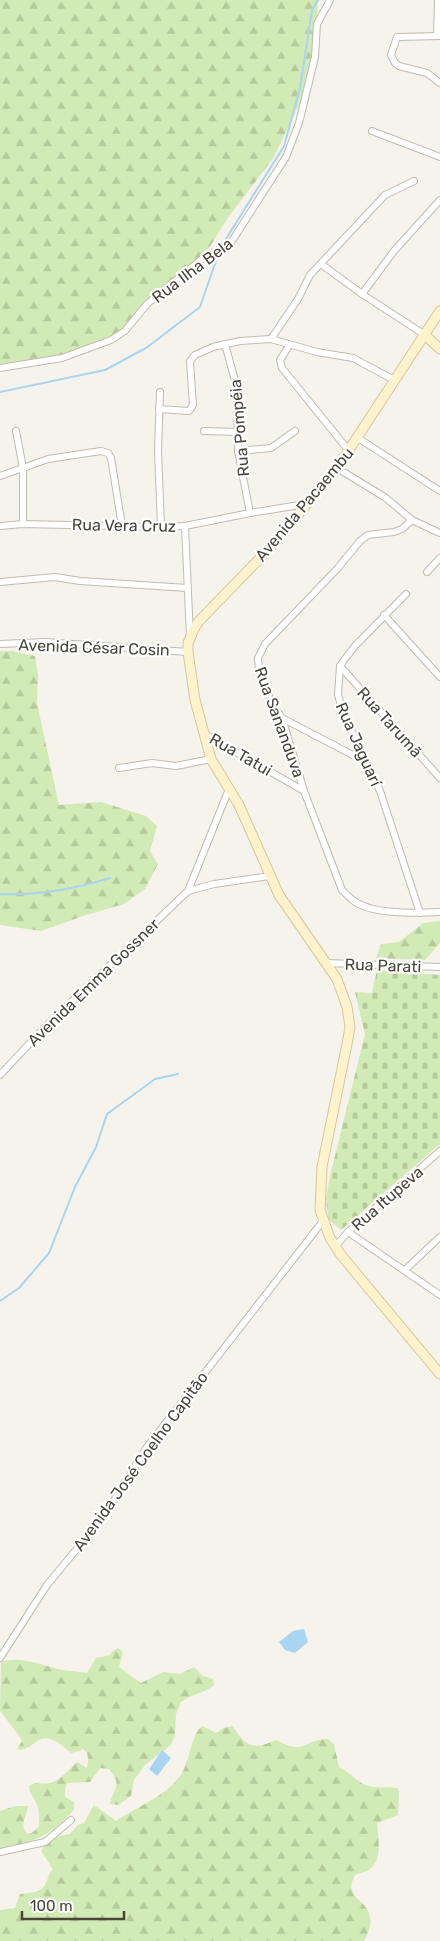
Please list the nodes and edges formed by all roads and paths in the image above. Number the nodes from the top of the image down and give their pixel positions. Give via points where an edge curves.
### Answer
1 (330, 0) edge
2 (438, 0) edge
3 (439, 36) edge
4 (440, 83) edge
5 (372, 131) dead end
6 (440, 157) edge
7 (414, 181) dead end
8 (440, 200) edge
9 (321, 264) junction
10 (362, 294) junction
11 (440, 311) edge
12 (425, 335) junction
13 (271, 339) junction
14 (226, 344) junction
15 (289, 346) junction
16 (440, 349) edge
17 (0, 368) edge
18 (394, 380) junction
19 (160, 392) dead end
20 (159, 409) junction
21 (16, 431) dead end
22 (204, 431) dead end
23 (296, 431) dead end
24 (238, 432) junction
25 (358, 438) junction
26 (349, 451) junction
27 (238, 452) junction
28 (23, 468) junction
29 (337, 468) junction
30 (0, 476) edge
31 (440, 490) edge
32 (306, 504) junction
33 (250, 513) junction
34 (412, 520) junction
35 (23, 524) junction
36 (0, 526) edge
37 (122, 526) junction
38 (184, 526) junction
39 (161, 527) junction
40 (440, 533) edge
41 (440, 558) edge
42 (427, 572) dead end
43 (0, 582) edge
44 (187, 588) junction
45 (406, 594) dead end
46 (384, 615) junction
47 (190, 637) junction
48 (0, 644) edge
49 (188, 652) junction
50 (340, 666) junction
51 (440, 677) edge
52 (282, 718) junction
53 (203, 733) junction
54 (211, 759) junction
55 (366, 762) junction
56 (119, 768) dead end
57 (440, 778) edge
58 (229, 789) junction
59 (304, 791) junction
60 (270, 876) junction
61 (188, 891) junction
62 (440, 912) edge
63 (420, 913) junction
64 (326, 963) junction
65 (440, 967) edge
66 (0, 1075) edge
67 (440, 1151) edge
68 (323, 1221) junction
69 (348, 1232) junction
70 (440, 1237) edge
71 (335, 1247) junction
72 (405, 1270) junction
73 (440, 1295) edge
74 (440, 1374) edge
75 (0, 1658) edge
76 (72, 1820) dead end
77 (0, 1852) edge

1 - 17 street, Rua Ilha Bela via 317,24 315,57 299,123 286,157 230,244 203,258 147,304 125,331 111,340 62,358
2 - 3 street
3 - 4 street via 396,37 391,55 395,64 427,73
5 - 6 street
7 - 9 street via 385,195
8 - 10 street via 394,251
9 - 10 street
9 - 13 street via 310,275
10 - 12 street
11 - 12 main road, Avenida Pacaembu
12 - 16 main road
12 - 18 main road, Avenida Pacaembu
13 - 14 street
13 - 15 street
14 - 20 street via 203,351 190,361 193,405 190,411
14 - 24 street, Rua Pompéia via 238,388
15 - 18 street via 353,358
15 - 26 street via 280,360 282,368
18 - 25 main road, Avenida Pacaembu
19 - 20 street
20 - 39 street
21 - 28 street
22 - 24 street
23 - 27 street via 271,448
24 - 27 street, Rua Pompéia
25 - 26 main road, Avenida Pacaembu
25 - 31 street
26 - 29 main road, Avenida Pacaembu
27 - 33 street, Rua Pompéia
28 - 30 street
28 - 35 street
28 - 37 street via 48,459 101,451 108,453
29 - 32 main road, Avenida Pacaembu
29 - 34 street via 386,498
32 - 33 street, Rua Vera Cruz
32 - 47 main road, Avenida Pacaembu via 270,548 200,621
33 - 38 street, Rua Vera Cruz
34 - 40 street
34 - 52 street, Rua Sananduva via 402,529 368,535 360,541 338,569 265,644 258,658 259,670 272,704
35 - 36 street, Rua Vera Cruz
35 - 37 street, Rua Vera Cruz
37 - 39 street, Rua Vera Cruz
38 - 39 street, Rua Vera Cruz
38 - 44 street
41 - 42 street
43 - 44 street via 55,577
44 - 47 street
45 - 46 street
46 - 50 street
46 - 51 street
47 - 49 main road
48 - 49 street, Avenida César Cosin via 45,642
49 - 53 main road
50 - 55 street, Rua Jaguarí via 338,695
50 - 57 street, Rua Tarumã
52 - 55 street
52 - 59 street, Rua Sananduva
53 - 54 main road
53 - 59 street, Rua Tatui
54 - 56 street via 176,766 152,763
54 - 58 main road
55 - 63 street, Rua Jaguarí via 380,791
58 - 60 main road via 239,804
58 - 61 street, Avenida Emma Gossner
59 - 63 street, Rua Sananduva via 342,890 355,902 369,907
60 - 61 street, Avenida Emma Gossner
60 - 64 main road via 279,895
61 - 66 street, Avenida Emma Gossner via 43,1029
62 - 63 street, Rua Sananduva
64 - 65 street, Rua Parati
64 - 68 main road via 337,979 350,1026 322,1167 320,1203
67 - 69 street, Rua Itupeva
68 - 71 main road
68 - 75 street, Avenida José Coelho Capitão via 147,1447 105,1515 47,1585
69 - 71 street, Rua Itupeva
69 - 72 street
70 - 72 street
71 - 74 main road
72 - 73 street
76 - 77 street via 45,1842

